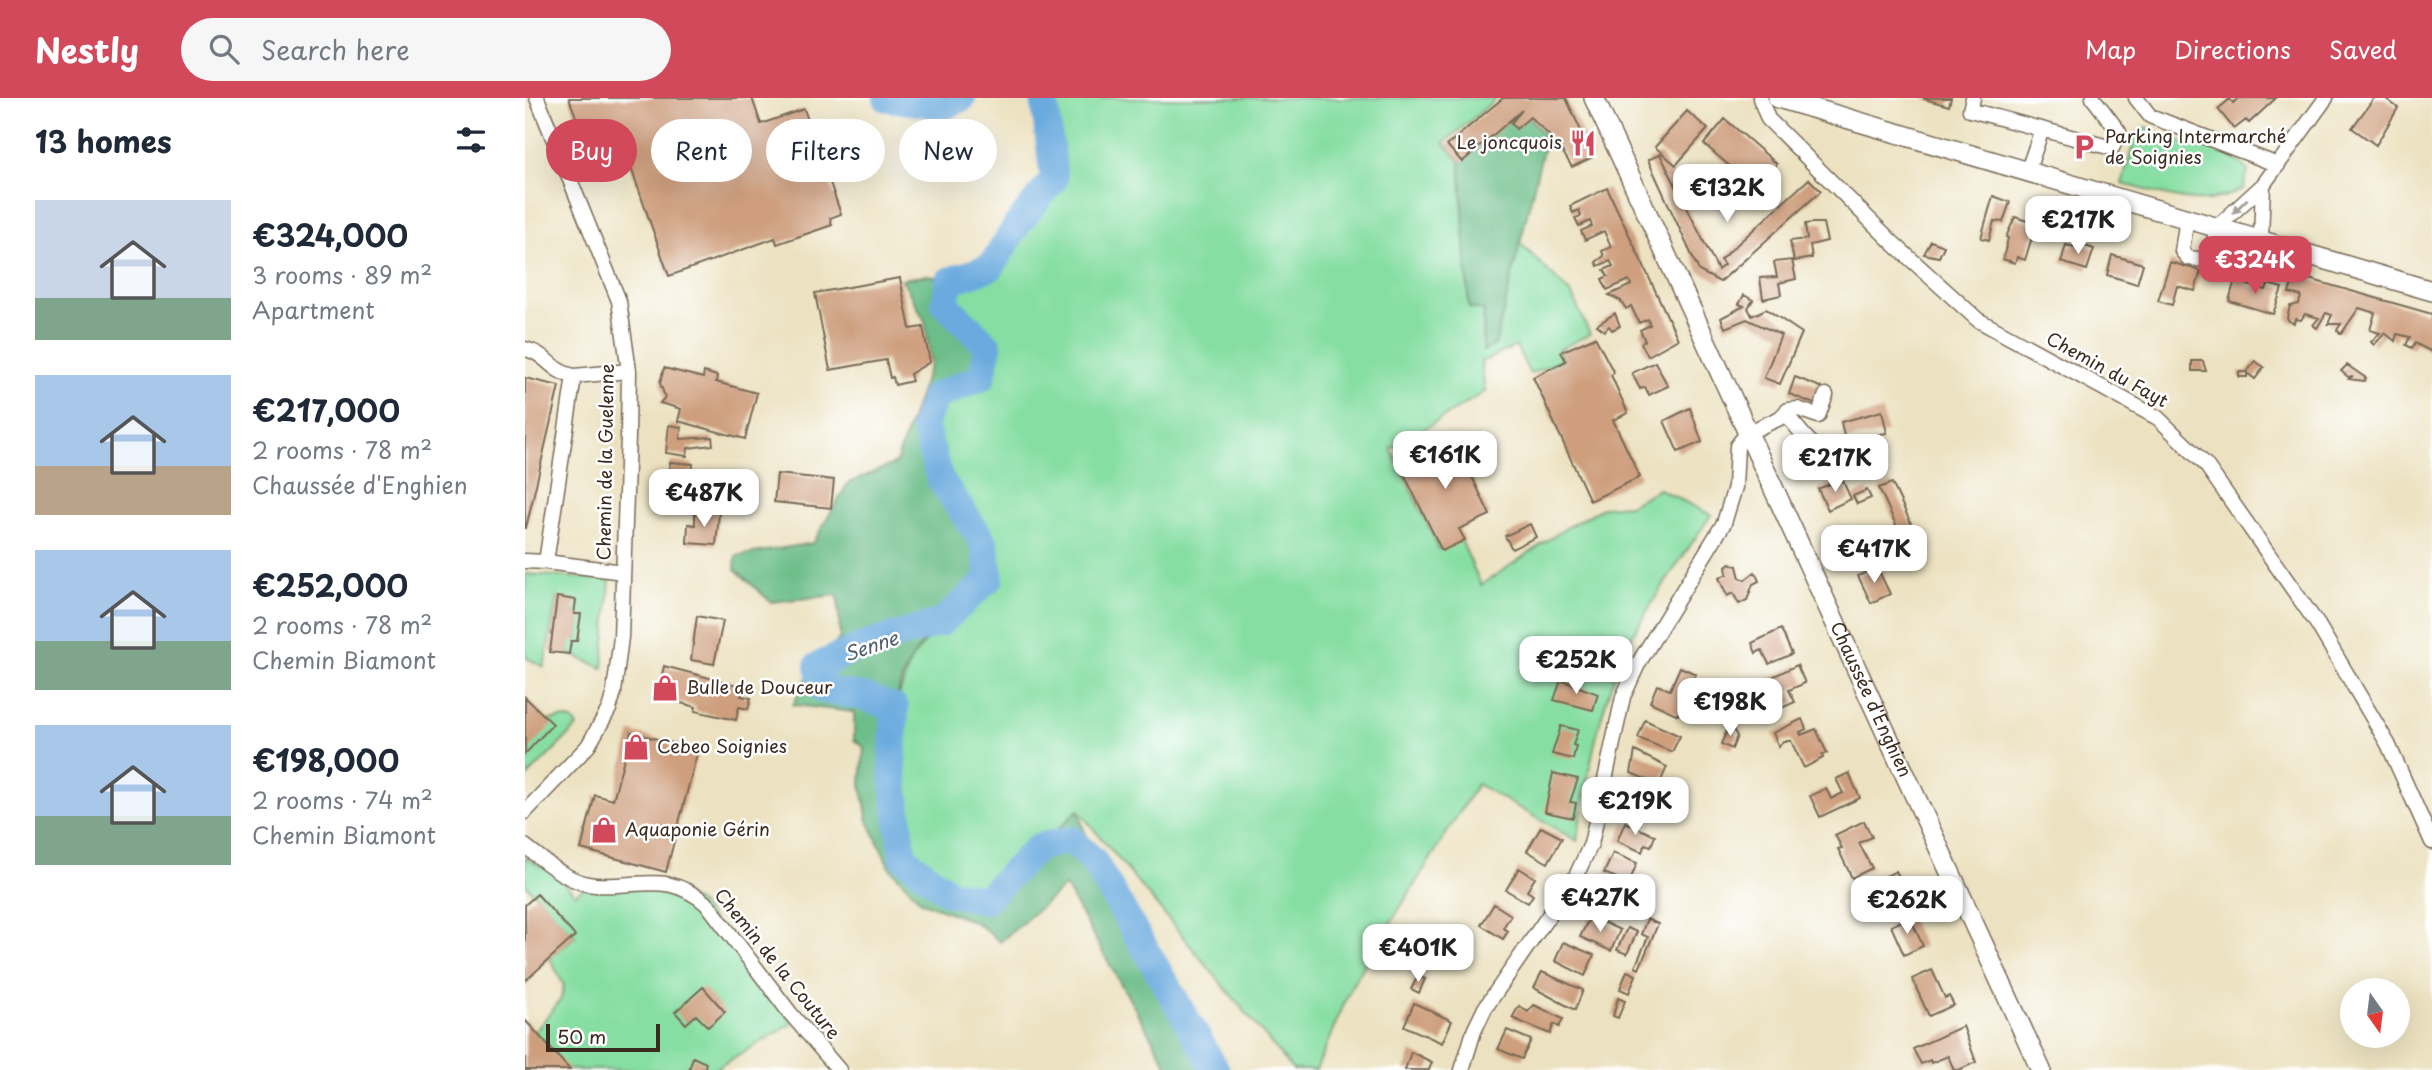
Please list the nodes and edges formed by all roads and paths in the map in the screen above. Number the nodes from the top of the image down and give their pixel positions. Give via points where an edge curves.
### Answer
1 (537, 98) edge
2 (1594, 98) edge
3 (1760, 98) edge
4 (1779, 98) edge
5 (1973, 98) edge
6 (2093, 98) edge
7 (2136, 98) edge
8 (2326, 98) edge
9 (2042, 129) junction
10 (2278, 165) junction
11 (2028, 170) junction
12 (2263, 185) junction
13 (2186, 218) junction
14 (2217, 227) junction
15 (2261, 239) junction
16 (2432, 290) edge
17 (525, 349) edge
18 (629, 371) junction
19 (574, 376) junction
20 (1826, 396) dead end
21 (1785, 413) junction
22 (1747, 433) junction
23 (1857, 462) dead end
24 (525, 561) edge
25 (546, 562) junction
26 (623, 572) junction
27 (525, 812) edge
28 (2432, 842) edge
29 (525, 846) edge
30 (839, 1070) edge
31 (1462, 1070) edge
32 (2041, 1070) edge

1 - 18 street, Chemin de la Guelenne via 619,301
2 - 22 main road, Chaussée d'Enghien
3 - 28 street, Chemin du Fayt via 1768,119 1977,320 2158,418 2206,464 2318,625 2395,756
4 - 11 main road
5 - 9 street via 1970,110
6 - 9 street via 2119,132 2112,148
7 - 10 street via 2150,116
8 - 10 street
9 - 11 street
10 - 12 street
11 - 13 main road
12 -> 14 street
12 - 15 street
13 - 14 main road
13 - 14 street via 2182,251 2188,258 2206,260 2211,256
14 - 15 main road
15 - 16 main road
17 - 19 street via 537,352 558,373
18 - 19 street
18 - 26 street, Chemin de la Guelenne
19 - 25 street
20 - 21 street via 1818,416 1798,409
21 - 22 street
21 - 23 street via 1821,453
22 - 31 street via 1737,446 1735,487 1724,523 1638,664 1623,697 1591,844 1576,876 1485,1008
22 - 32 main road, Chaussée d'Enghien
24 - 25 street
25 - 26 street
26 - 27 street, Chemin de la Guelenne via 620,658 609,709 588,746
29 - 30 street, Chemin de la Couture via 577,881 595,885 651,880 698,896

